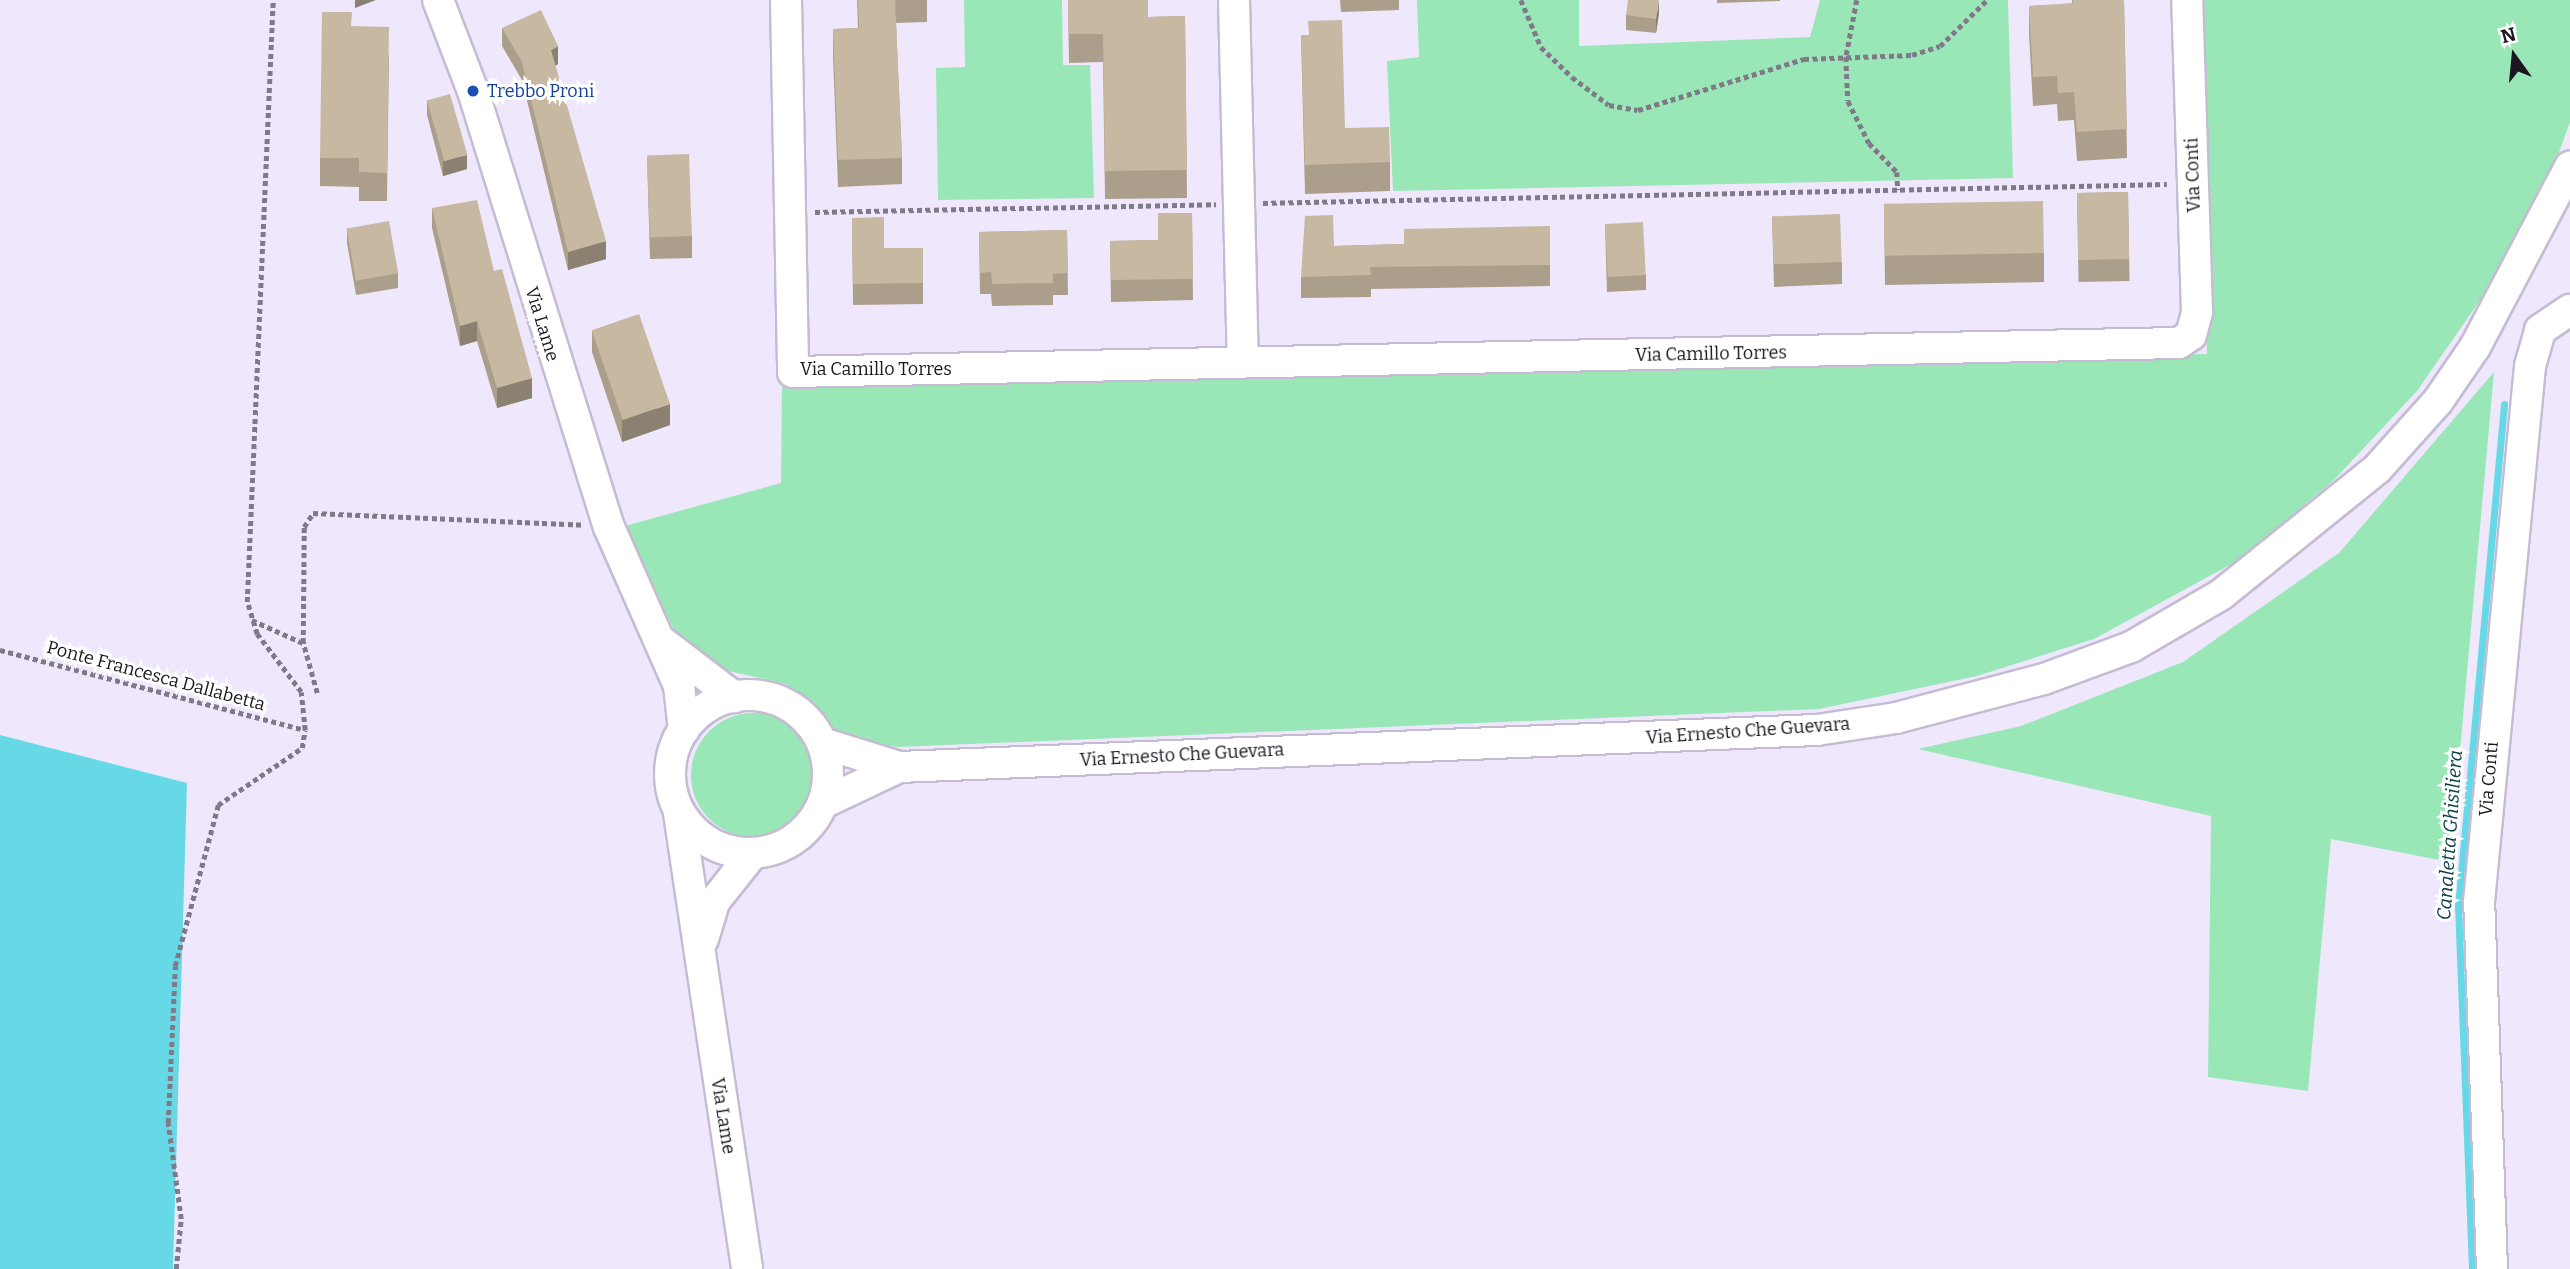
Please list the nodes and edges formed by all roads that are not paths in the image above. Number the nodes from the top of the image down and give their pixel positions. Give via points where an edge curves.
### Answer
1 (438, 0) edge
2 (786, 0) edge
3 (1234, 0) edge
4 (2187, 0) edge
5 (2570, 167) edge
6 (2570, 310) edge
7 (2179, 343) joint
8 (1243, 362) junction
9 (662, 642) junction
10 (734, 697) junction
11 (684, 730) junction
12 (822, 743) junction
13 (899, 767) junction
14 (823, 803) junction
15 (678, 809) junction
16 (753, 853) junction
17 (699, 964) junction
18 (747, 1269) edge
19 (2492, 1269) edge

1 - 9 street, Via Lame via 473,91 609,527
2 - 8 street, Via Camillo Torres via 793,372
3 - 8 street
4 - 7 street, Via Conti via 2197,312 2191,335
5 - 13 street, Via Ernesto Che Guevara via 2475,347 2438,401 2377,469 2222,594 2131,647 2044,679 1896,718 1817,730
6 - 19 street, Via Conti via 2540,330 2530,366 2481,874
7 - 8 street, Via Camillo Torres
9 - 10 street, Via Lame
9 - 11 street, Via Lame via 682,695
10 - 11 street via 706,708
10 - 12 street via 762,696 792,708
11 - 15 street via 671,764
12 - 13 street, Via Ernesto Che Guevara
12 - 14 street via 828,776
13 - 14 street, Via Ernesto Che Guevara
14 - 16 street via 799,835
15 - 16 street via 712,844
15 - 17 street, Via Lame via 692,876
16 - 17 street, Via Lame via 714,902
17 - 18 street, Via Lame

